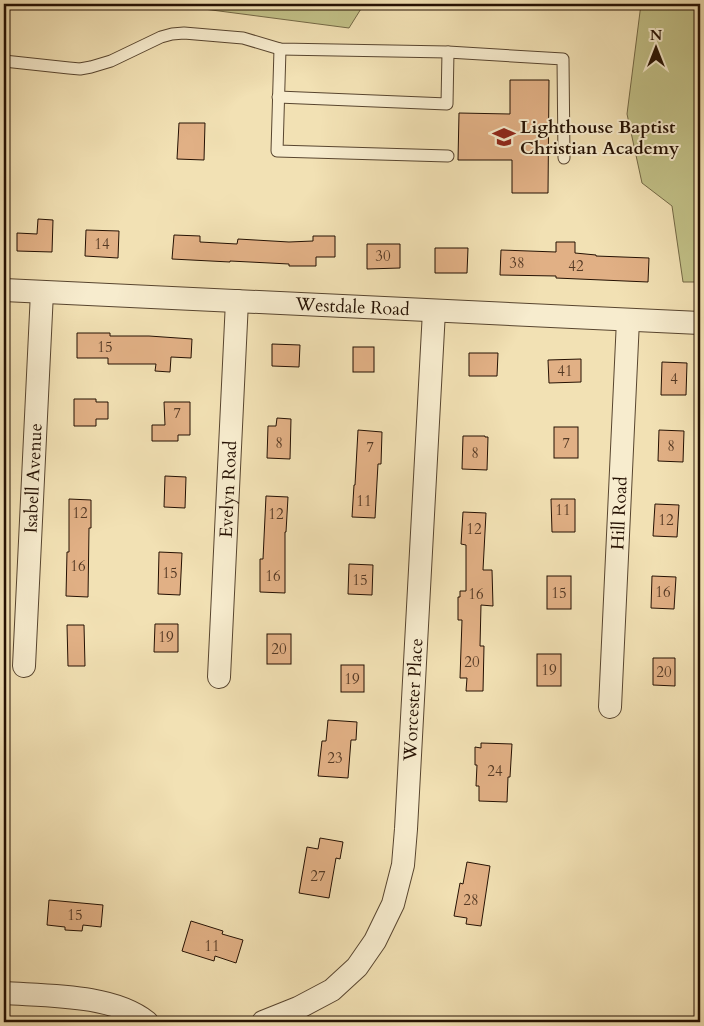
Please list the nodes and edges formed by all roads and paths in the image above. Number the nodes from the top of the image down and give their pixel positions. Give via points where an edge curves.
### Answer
1 (280, 49) junction
2 (448, 52) junction
3 (4, 61) edge
4 (278, 97) junction
5 (448, 156) dead end
6 (564, 158) dead end
7 (4, 290) edge
8 (42, 292) junction
9 (237, 301) junction
10 (434, 311) junction
11 (628, 320) junction
12 (700, 323) edge
13 (24, 666) dead end
14 (219, 677) dead end
15 (610, 707) dead end
16 (4, 993) edge
17 (147, 1022) edge
18 (263, 1022) edge

1 - 2 lane
1 - 3 lane via 243,38 184,33 161,37 111,61 80,69
1 - 4 lane
2 - 4 lane via 447,104
2 - 6 lane via 563,59
4 - 5 lane via 277,151
7 - 8 street, Westdale Road
8 - 9 street, Westdale Road
8 - 13 street, Isabell Avenue
9 - 10 street, Westdale Road
9 - 14 street, Evelyn Road
10 - 11 street, Westdale Road
10 - 18 street, Worcester Place via 403,865 393,904 375,941 357,967 332,990
11 - 12 street, Westdale Road
11 - 15 street, Hill Road
16 - 17 street via 57,996 109,1004

